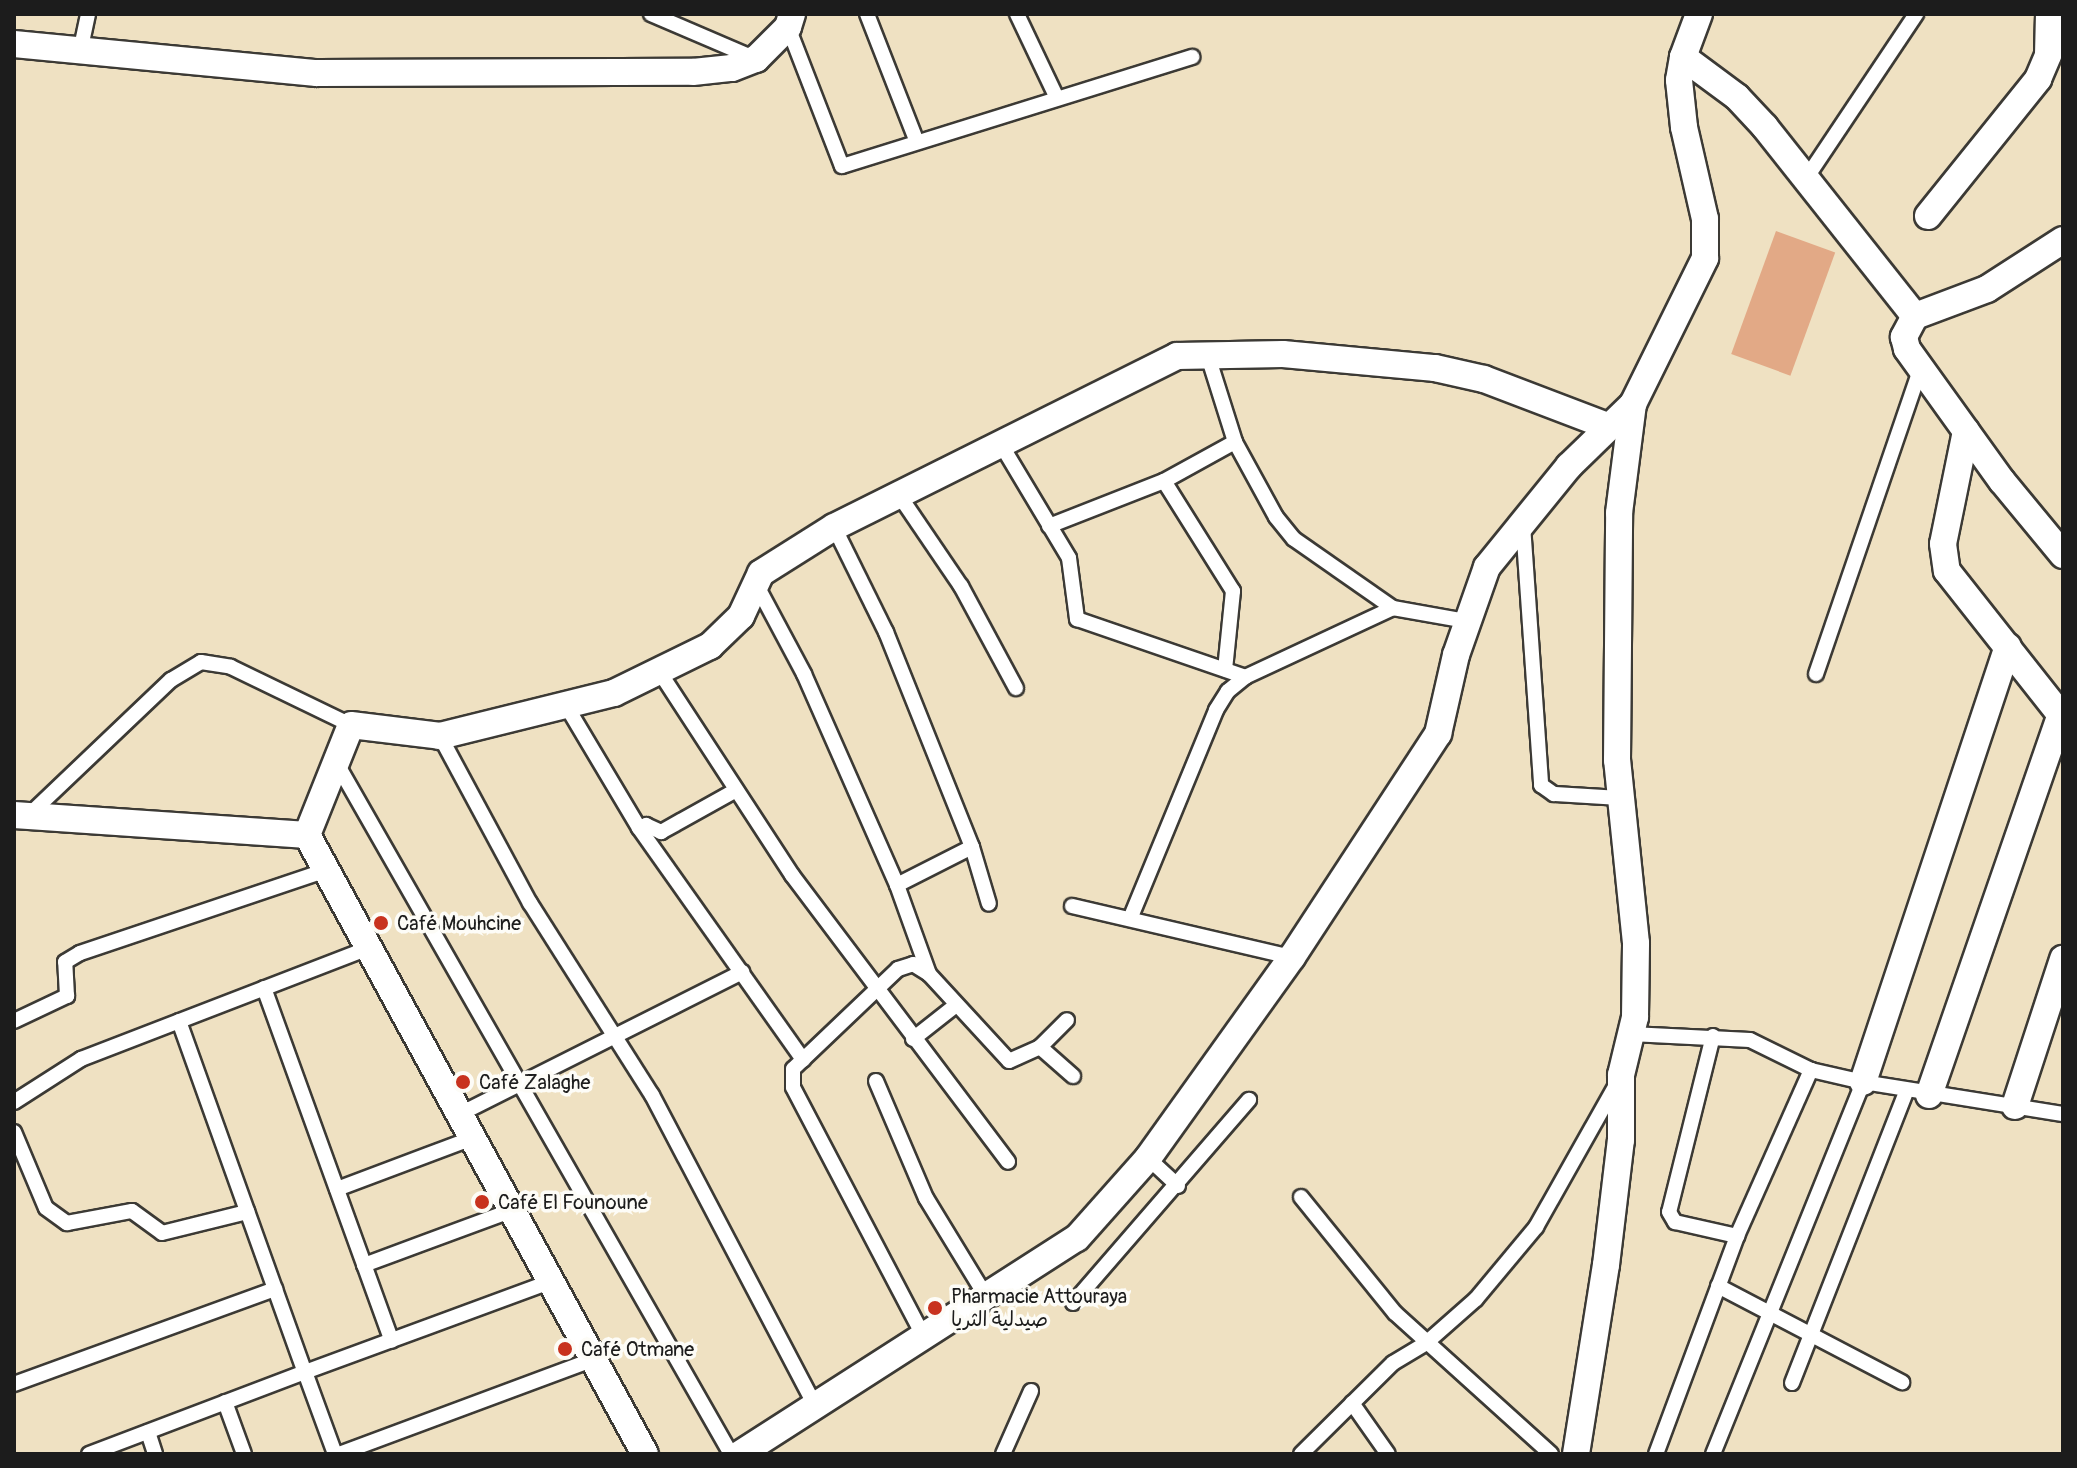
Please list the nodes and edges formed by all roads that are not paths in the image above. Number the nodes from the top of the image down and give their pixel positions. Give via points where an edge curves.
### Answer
1 (88, 14) edge
2 (651, 14) edge
3 (867, 14) edge
4 (1017, 14) edge
5 (1699, 14) edge
6 (1916, 14) edge
7 (2049, 14) edge
8 (790, 20) edge
9 (14, 44) edge
10 (80, 52) junction
11 (1192, 57) dead end
12 (1683, 57) junction
13 (756, 59) junction
14 (1056, 96) junction
15 (916, 140) junction
16 (1805, 180) junction
17 (1928, 216) dead end
18 (2063, 240) edge
19 (1915, 316) junction
20 (1207, 353) junction
21 (1921, 368) junction
22 (1633, 404) junction
23 (1607, 426) junction
24 (1966, 431) junction
25 (998, 441) junction
26 (1235, 442) junction
27 (1164, 481) junction
28 (897, 492) junction
29 (1523, 525) junction
30 (1049, 526) junction
31 (834, 527) junction
32 (2063, 555) edge
33 (755, 583) junction
34 (1393, 608) junction
35 (1467, 621) junction
36 (2008, 646) junction
37 (1225, 670) junction
38 (659, 671) junction
39 (1816, 674) dead end
40 (1245, 677) junction
41 (1016, 688) dead end
42 (567, 707) junction
43 (2062, 714) edge
44 (351, 725) junction
45 (440, 736) junction
46 (336, 762) junction
47 (736, 790) junction
48 (1621, 798) junction
49 (21, 816) edge
50 (639, 828) junction
51 (307, 835) junction
52 (972, 847) junction
53 (326, 870) junction
54 (897, 885) junction
55 (989, 904) dead end
56 (1072, 906) dead end
57 (1130, 919) junction
58 (369, 948) junction
59 (1292, 957) junction
60 (2063, 959) edge
61 (742, 972) junction
62 (929, 974) junction
63 (264, 988) junction
64 (875, 990) junction
65 (956, 1005) junction
66 (1067, 1020) dead end
67 (14, 1021) edge
68 (179, 1021) junction
69 (1631, 1034) junction
70 (616, 1036) junction
71 (1713, 1036) junction
72 (913, 1039) junction
73 (1040, 1047) junction
74 (803, 1060) junction
75 (1811, 1070) junction
76 (1621, 1075) junction
77 (1073, 1076) dead end
78 (876, 1081) dead end
79 (1863, 1082) junction
80 (523, 1083) junction
81 (1918, 1093) junction
82 (1249, 1100) dead end
83 (14, 1102) edge
84 (2015, 1106) junction
85 (460, 1114) junction
86 (2063, 1114) edge
87 (14, 1132) edge
88 (473, 1138) junction
89 (1148, 1158) junction
90 (1008, 1162) dead end
91 (1178, 1186) junction
92 (337, 1189) junction
93 (1301, 1197) dead end
94 (513, 1210) junction
95 (247, 1212) junction
96 (1737, 1236) junction
97 (364, 1265) junction
98 (552, 1281) junction
99 (1718, 1286) junction
100 (275, 1289) junction
101 (987, 1298) junction
102 (1073, 1303) dead end
103 (1769, 1314) junction
104 (1814, 1336) junction
105 (924, 1337) junction
106 (392, 1341) junction
107 (1425, 1344) junction
108 (595, 1359) junction
109 (305, 1372) junction
110 (1902, 1382) dead end
111 (1792, 1383) dead end
112 (14, 1384) edge
113 (1031, 1391) dead end
114 (225, 1402) junction
115 (1352, 1403) junction
116 (816, 1409) junction
117 (148, 1432) junction
118 (89, 1454) edge
119 (155, 1454) edge
120 (244, 1454) edge
121 (337, 1454) edge
122 (645, 1454) edge
123 (731, 1454) edge
124 (740, 1454) edge
125 (1003, 1454) edge
126 (1301, 1454) edge
127 (1388, 1454) edge
128 (1551, 1454) edge
129 (1576, 1454) edge
130 (1656, 1454) edge
131 (1713, 1454) edge

1 - 10 lane
2 - 13 lane
3 - 15 lane
4 - 14 lane
5 - 12 street
6 - 16 lane
7 - 17 street via 2048,55 2038,79
8 - 13 street
8 - 15 lane via 839,165
9 - 10 street
10 - 13 street via 347,74 693,72
11 - 14 lane
12 - 16 street via 1737,97
12 - 22 street via 1679,80 1684,127 1705,219 1705,258
14 - 15 lane
16 - 19 street
18 - 19 street via 1987,289
19 - 21 street via 1904,337
20 - 23 street via 1435,368 1484,379
20 - 25 street via 1165,360
20 - 26 lane
21 - 24 street
21 - 39 lane
22 - 23 street
22 - 48 street via 1619,513
23 - 29 street
24 - 32 street
24 - 36 street via 1944,558 1954,584
25 - 28 street
25 - 30 lane
26 - 27 lane
26 - 34 lane via 1294,539
27 - 30 lane
27 - 37 lane via 1233,591
28 - 31 street
28 - 41 lane via 961,586
29 - 35 street via 1487,567
29 - 48 lane via 1541,785 1554,794
30 - 37 lane via 1069,558 1077,619
31 - 33 street via 764,571
31 - 52 lane via 886,632
33 - 38 street via 748,606 728,631
33 - 54 lane via 804,674
34 - 35 lane
34 - 40 lane
35 - 59 street via 1438,734
36 - 43 street
36 - 79 street
37 - 40 lane
38 - 42 street
38 - 47 lane
40 - 57 lane via 1216,710
42 - 45 street
42 - 50 lane
43 - 81 street
44 - 45 street
44 - 46 street
44 - 49 lane via 231,667 201,662 171,680
45 - 70 lane via 530,903
46 - 51 street
46 - 80 lane
47 - 50 lane via 661,832 646,825
47 - 64 lane
48 - 69 street via 1636,943
49 - 51 street
50 - 61 lane
51 - 53 street
52 - 54 lane
52 - 55 lane
53 - 58 street
53 - 67 lane via 80,953 65,962 67,996
54 - 62 lane
56 - 57 lane
57 - 59 lane
58 - 63 lane
58 - 85 street
59 - 89 street
60 - 84 street
61 - 70 lane
61 - 74 lane
62 - 64 lane via 906,966
62 - 65 lane
63 - 68 lane
63 - 92 lane
64 - 72 lane
64 - 74 lane
65 - 72 lane
65 - 73 lane via 1009,1061
66 - 73 lane
68 - 83 lane via 81,1059
68 - 95 lane
69 - 71 lane
69 - 76 street
70 - 80 lane
70 - 116 lane
71 - 75 lane via 1750,1040
71 - 96 lane via 1669,1212 1675,1222
72 - 90 lane
73 - 77 lane
74 - 105 lane via 793,1069 793,1087
75 - 79 lane
75 - 96 lane
76 - 107 lane via 1536,1227 1476,1299
76 - 129 street via 1621,1140
78 - 101 lane via 932,1210
79 - 81 lane
79 - 103 lane
80 - 85 lane
80 - 123 lane
81 - 84 lane
81 - 104 lane
82 - 91 lane
84 - 86 lane
85 - 88 street
87 - 95 lane via 46,1208 67,1223 132,1211 162,1233
88 - 92 lane
88 - 94 street
89 - 91 lane
89 - 101 street via 1077,1238
91 - 102 lane
92 - 97 lane
93 - 107 lane
94 - 97 lane
94 - 98 street
95 - 100 lane
96 - 99 lane
97 - 106 lane
98 - 106 lane
98 - 108 street
99 - 103 lane
99 - 130 lane
100 - 109 lane
100 - 112 lane
101 - 105 street
103 - 104 lane
103 - 131 lane
104 - 110 lane
104 - 111 lane
105 - 116 street
106 - 109 lane
107 - 115 lane via 1393,1363
107 - 128 lane
108 - 121 lane
108 - 122 street
109 - 114 lane
109 - 121 lane
113 - 125 lane
114 - 117 lane
114 - 120 lane
115 - 126 lane
115 - 127 lane
116 - 124 street
117 - 118 lane
117 - 119 lane

